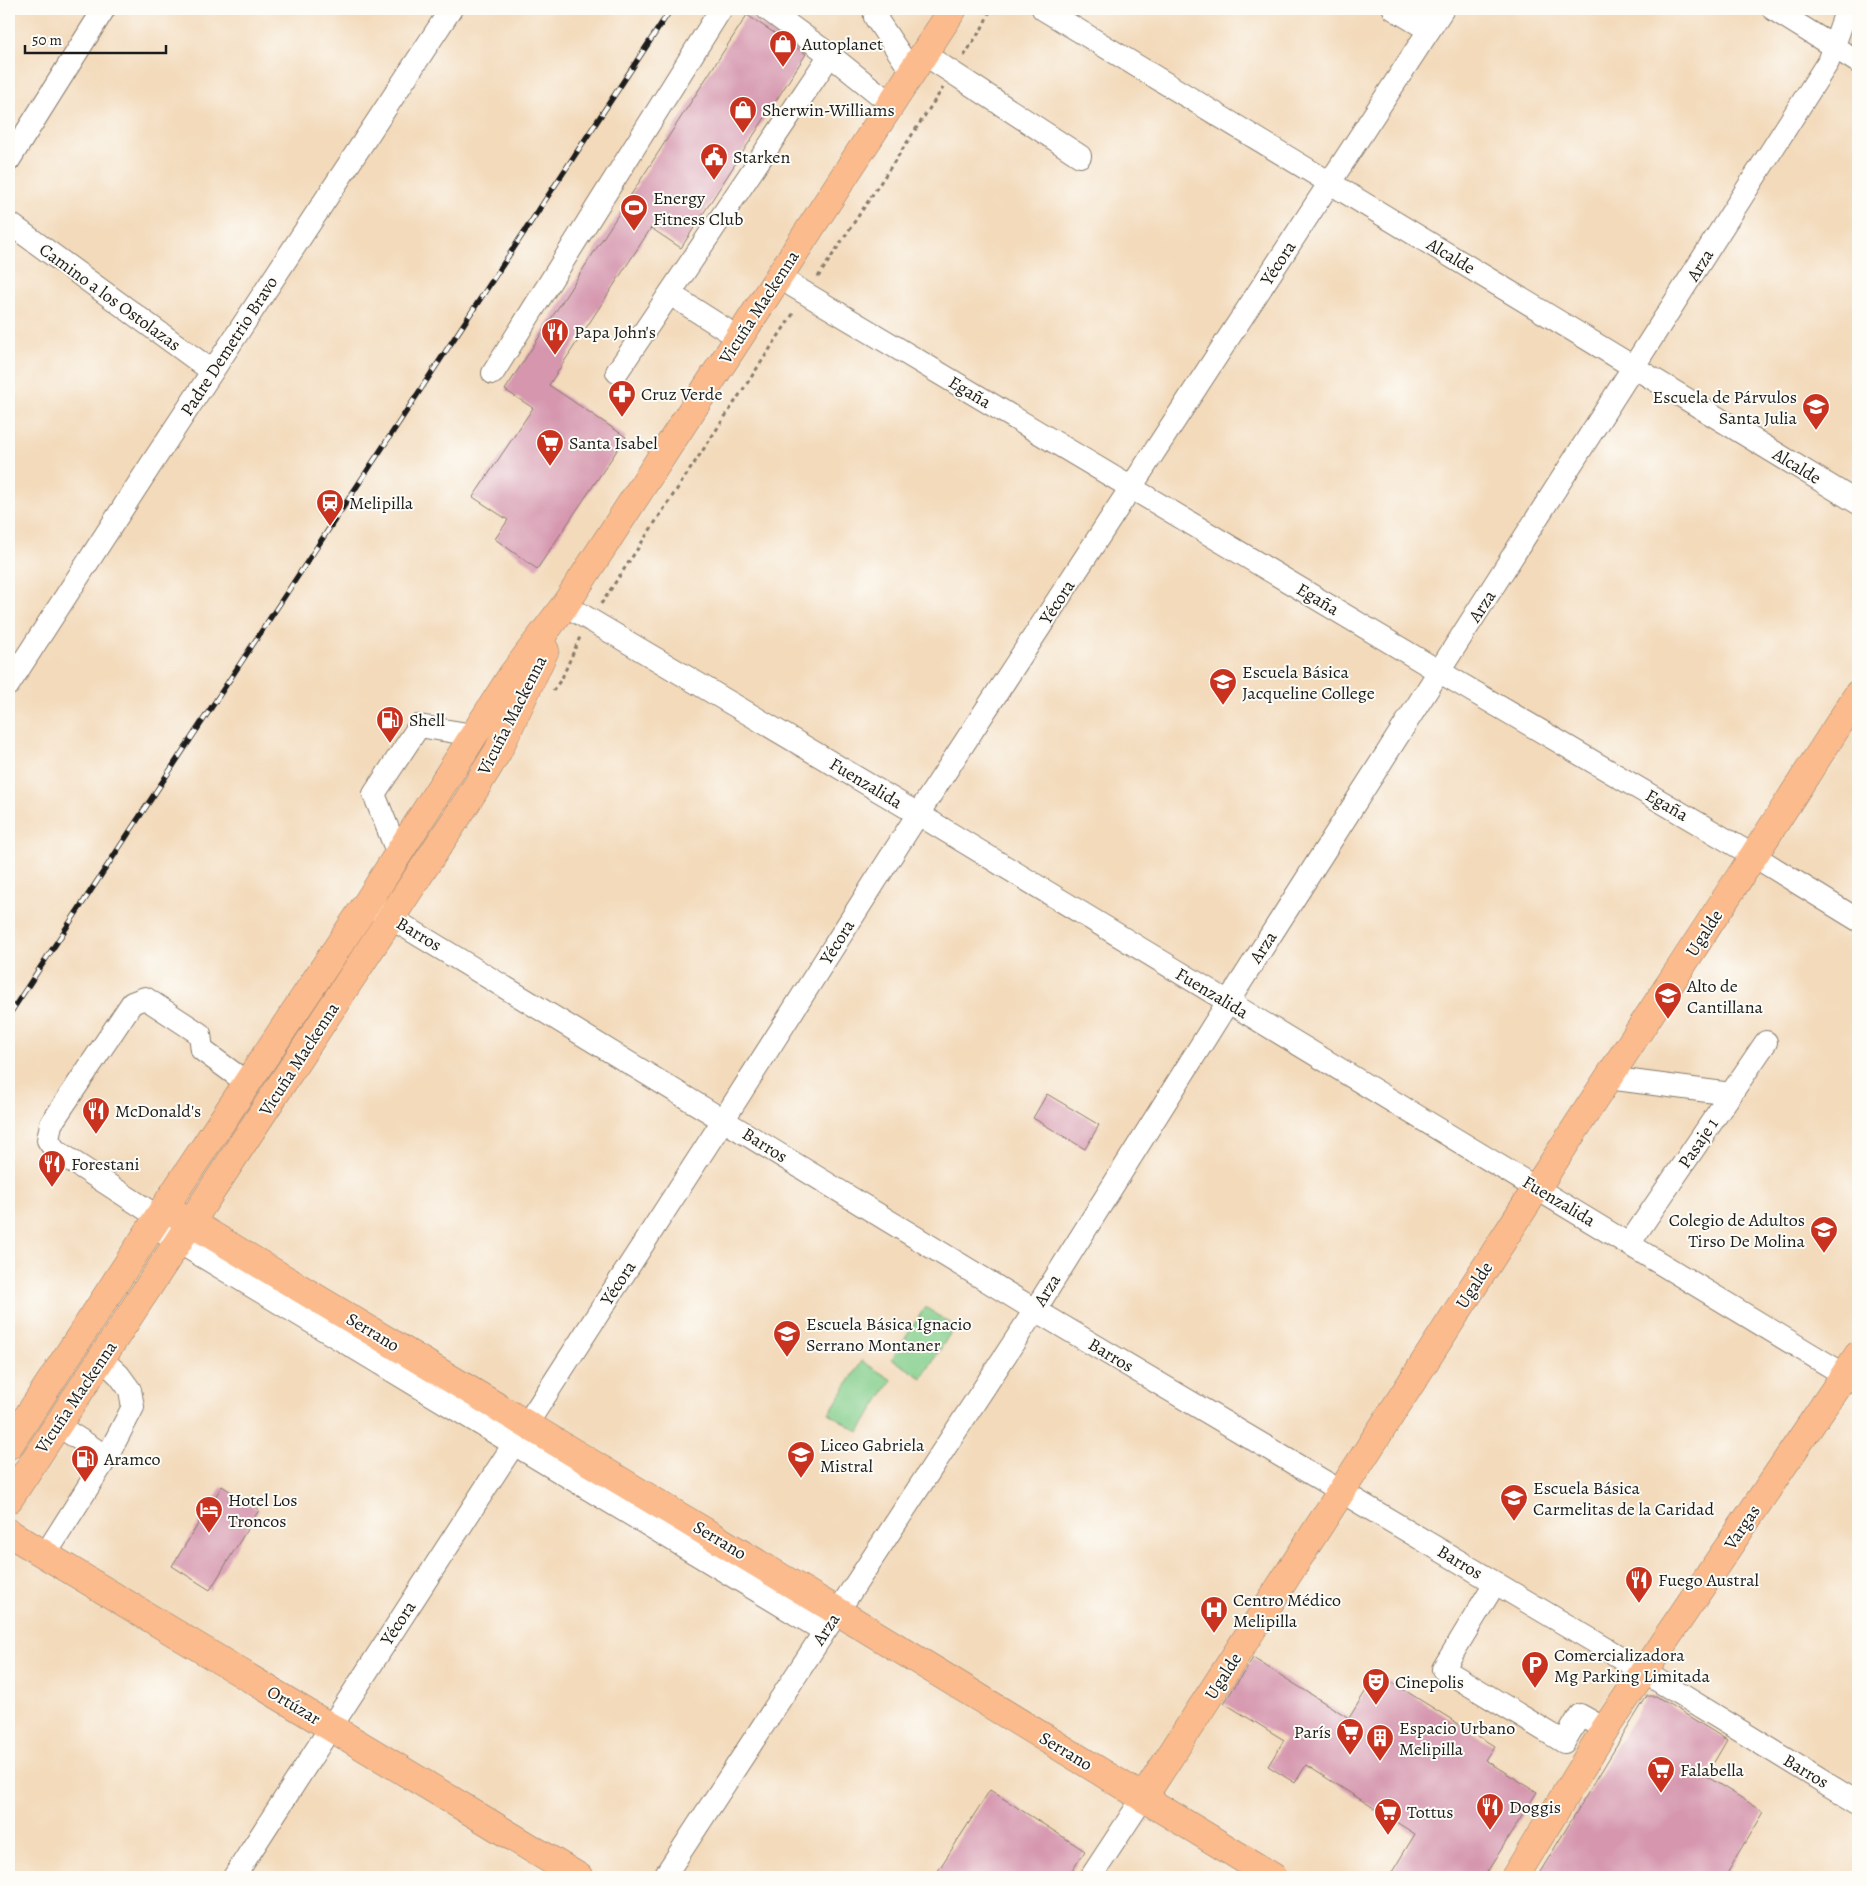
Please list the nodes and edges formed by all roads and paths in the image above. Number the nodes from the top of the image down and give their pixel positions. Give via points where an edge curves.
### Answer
1 (104, 9) edge
2 (451, 9) edge
3 (721, 9) edge
4 (767, 9) edge
5 (880, 9) edge
6 (954, 9) edge
7 (1044, 9) edge
8 (1394, 9) edge
9 (1443, 9) edge
10 (1773, 9) edge
11 (1847, 9) edge
12 (1429, 30) junction
13 (1833, 47) junction
14 (830, 55) junction
15 (1858, 62) edge
16 (918, 63) junction
17 (891, 104) junction
18 (1080, 156) dead end
19 (9, 160) edge
20 (1330, 183) junction
21 (9, 223) edge
22 (778, 277) junction
23 (670, 294) junction
24 (739, 338) junction
25 (1634, 367) junction
26 (212, 372) junction
27 (618, 372) dead end
28 (493, 373) dead end
29 (1132, 488) junction
30 (1858, 503) edge
31 (565, 605) junction
32 (1440, 672) junction
33 (9, 684) edge
34 (1858, 694) edge
35 (473, 735) junction
36 (918, 814) junction
37 (398, 854) junction
38 (1754, 856) junction
39 (366, 903) junction
40 (392, 918) junction
41 (1858, 920) edge
42 (1228, 1002) junction
43 (1766, 1042) dead end
44 (1608, 1078) junction
45 (247, 1083) junction
46 (1731, 1094) junction
47 (724, 1120) junction
48 (1536, 1187) junction
49 (158, 1216) junction
50 (185, 1232) junction
51 (1629, 1244) junction
52 (1035, 1310) junction
53 (102, 1359) junction
54 (1854, 1371) edge
55 (57, 1425) junction
56 (520, 1434) junction
57 (9, 1445) edge
58 (107, 1457) junction
59 (1340, 1490) junction
60 (9, 1499) edge
61 (9, 1533) edge
62 (45, 1555) junction
63 (1495, 1582) junction
64 (831, 1621) junction
65 (1644, 1673) junction
66 (331, 1728) junction
67 (1606, 1729) junction
68 (1143, 1798) junction
69 (1858, 1803) edge
70 (234, 1877) edge
71 (579, 1877) edge
72 (664, 1877) edge
73 (1091, 1877) edge
74 (1273, 1877) edge
75 (1515, 1877) edge

1 - 19 street
2 - 26 street, Padre Demetrio Bravo
3 - 28 street
4 - 14 street
5 - 16 street via 875,17
6 - 16 main road, Vicuña Mackenna
7 - 20 street, Alcalde
8 - 12 street
9 - 12 street, Yécora
10 - 13 street
11 - 13 street, Arza
12 - 20 street, Yécora
13 - 15 street
13 - 25 street, Arza via 1828,62
14 - 17 street
14 - 23 street
16 - 17 main road, Vicuña Mackenna
16 - 18 street
17 - 22 main road, Vicuña Mackenna
20 - 25 street, Alcalde
20 - 29 street, Yécora
21 - 26 street, Camino a los Ostolazas
22 - 24 main road, Vicuña Mackenna
22 - 29 street, Egaña
23 - 24 street
23 - 27 street
24 - 31 main road, Vicuña Mackenna
25 - 30 street, Alcalde
25 - 32 street, Arza
26 - 33 street, Padre Demetrio Bravo
29 - 32 street, Egaña
29 - 36 street, Yécora
31 - 35 main road, Vicuña Mackenna via 512,675
31 - 36 street, Fuenzalida
31 - 40 main road, Vicuña Mackenna via 498,751
32 - 38 street, Egaña
32 - 42 street, Arza
34 - 38 main road, Ugalde
35 - 37 main road, Vicuña Mackenna
35 - 37 street via 419,726 374,794
36 - 42 street, Fuenzalida
36 - 47 street, Yécora
37 - 39 main road, Vicuña Mackenna
38 - 41 street, Egaña
38 - 44 main road, Ugalde
39 - 40 street, Barros
39 - 45 main road, Vicuña Mackenna
40 - 47 street, Barros
40 - 50 main road, Vicuña Mackenna
42 - 48 street, Fuenzalida
42 - 52 street, Arza
43 - 46 street, Pasaje 1
44 - 46 street
44 - 48 main road, Ugalde
45 - 49 main road, Vicuña Mackenna
45 - 49 street via 202,1050 200,1034 145,998 132,1003 110,1035 51,1124 48,1140 54,1150
46 - 51 street, Pasaje 1
47 - 52 street, Barros
47 - 56 street, Yécora
48 - 51 street, Fuenzalida
48 - 59 main road, Ugalde
49 - 50 main road, Serrano
49 - 57 main road, Vicuña Mackenna
50 - 53 main road, Vicuña Mackenna
50 - 56 main road, Serrano
51 - 54 street, Fuenzalida
52 - 59 street, Barros
52 - 64 street, Arza
53 - 55 main road, Vicuña Mackenna
53 - 58 street via 130,1390 133,1407
54 - 65 main road, Vargas
55 - 58 street
55 - 60 main road, Vicuña Mackenna
56 - 64 main road, Serrano
56 - 66 street, Yécora
58 - 62 street
59 - 63 street, Barros
59 - 68 main road, Ugalde
61 - 62 main road, Ortúzar
62 - 66 main road, Ortúzar
63 - 65 street, Barros
63 - 67 street via 1443,1669 1564,1742 1580,1715
64 - 68 main road, Serrano
64 - 72 street, Arza
65 - 67 main road, Vargas
65 - 69 street, Barros
66 - 70 street, Yécora
66 - 71 main road, Ortúzar
67 - 75 main road, Vargas
68 - 73 street, Ugalde
68 - 74 main road, Serrano

